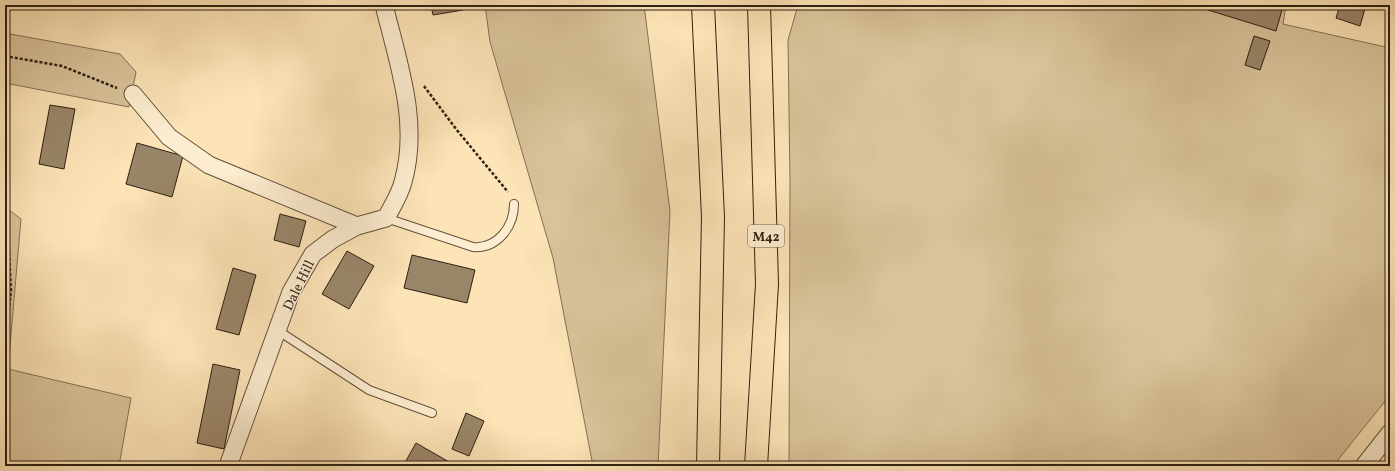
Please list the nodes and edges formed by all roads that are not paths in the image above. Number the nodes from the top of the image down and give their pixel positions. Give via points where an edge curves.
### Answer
1 (384, 5) edge
2 (703, 5) edge
3 (759, 5) edge
4 (133, 94) road end
5 (514, 204) road end
6 (386, 218) junction
7 (358, 226) junction
8 (277, 330) junction
9 (432, 413) dead end
10 (1390, 433) edge
11 (228, 466) edge
12 (708, 466) edge
13 (756, 466) edge
14 (1364, 466) edge

1 - 6 street via 405,88 411,135 403,182
2 - 12 highway via 713,217
3 - 13 highway, M42 via 767,284
4 - 7 street via 169,136 209,165
5 - 6 lane via 511,224 496,241 484,248 473,247
6 - 7 street, Dale Hill
7 - 8 street, Dale Hill via 333,239 313,254 291,292
8 - 9 lane via 369,390
8 - 11 street, Dale Hill
10 - 14 street

